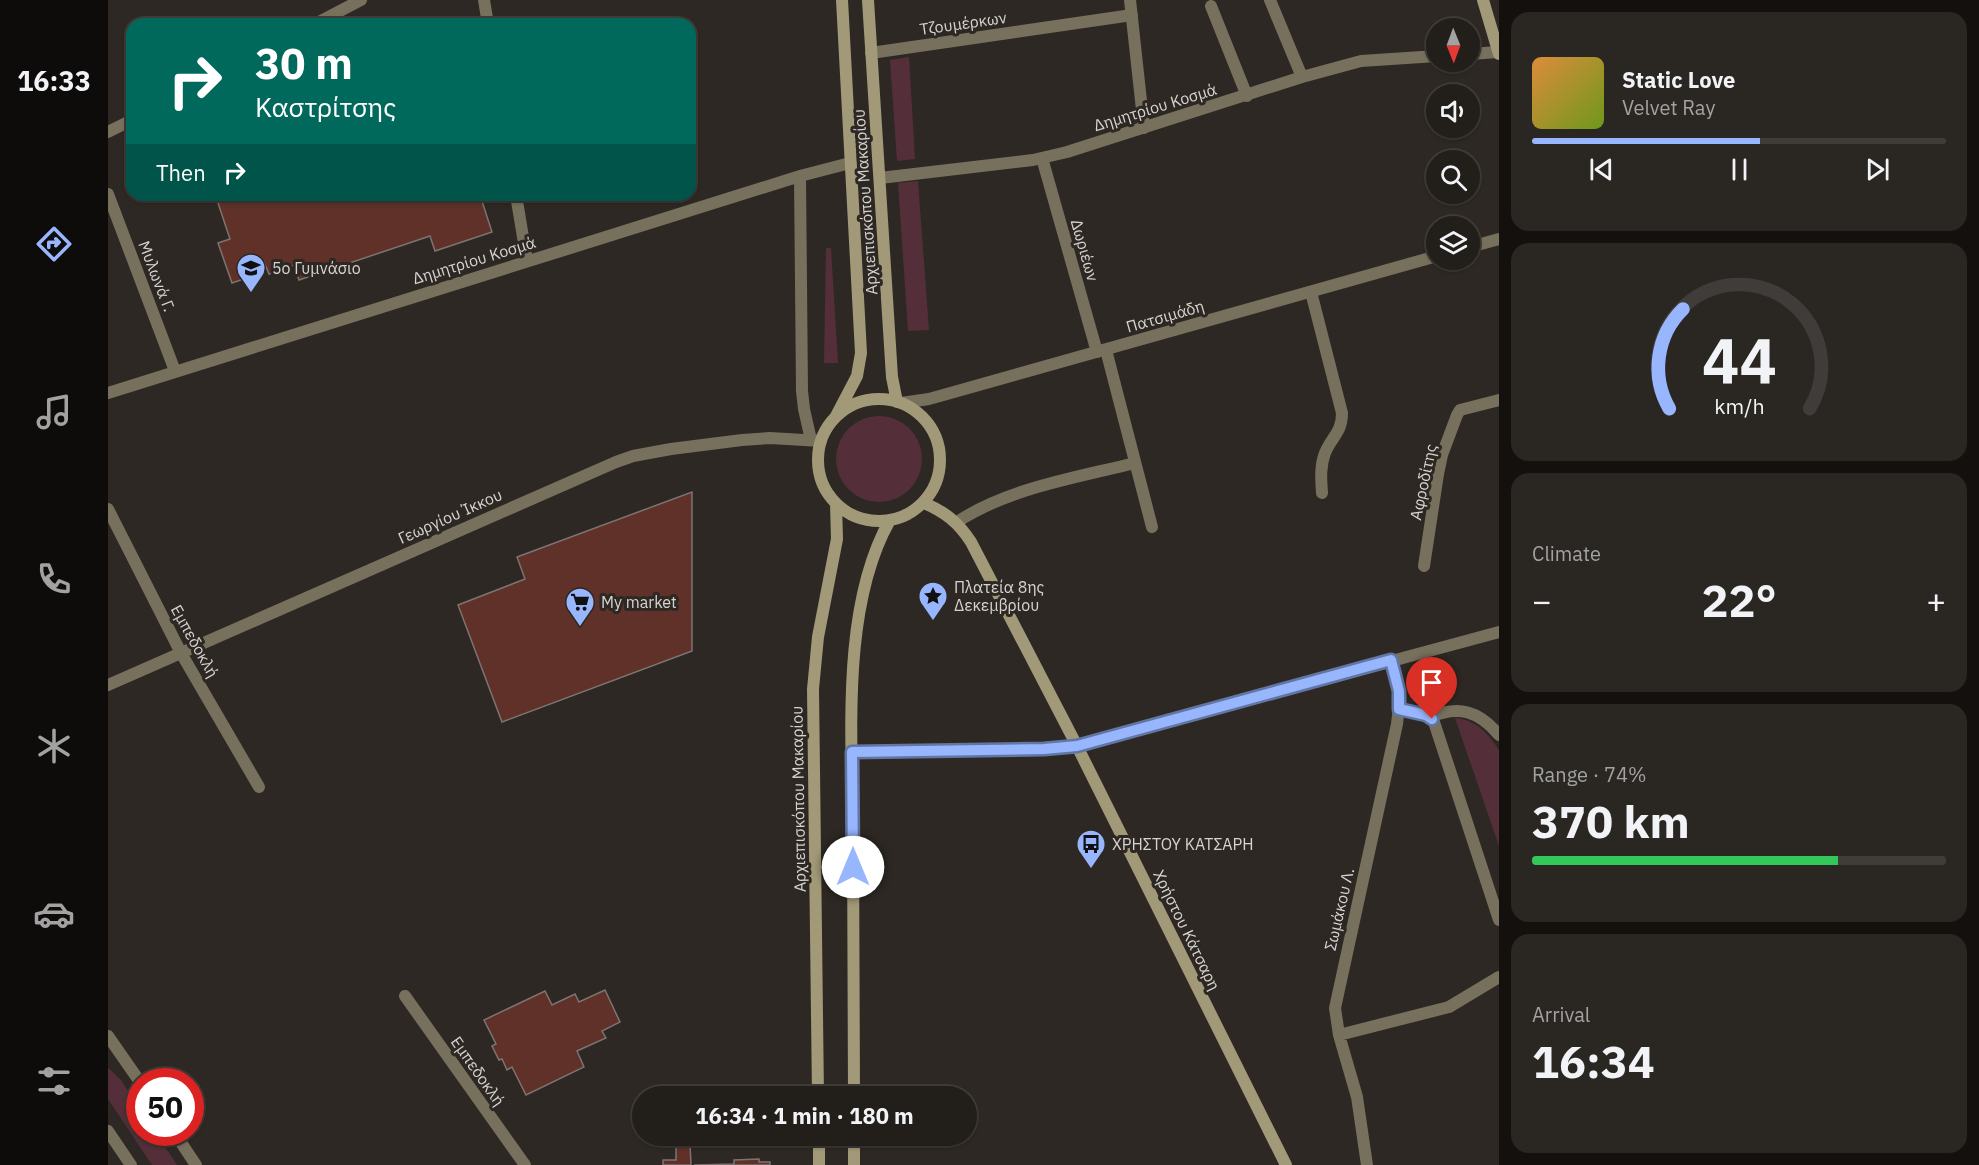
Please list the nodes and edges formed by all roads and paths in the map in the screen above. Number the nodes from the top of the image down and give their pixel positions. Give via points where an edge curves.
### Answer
1 (361, 0) edge
2 (484, 0) edge
3 (842, 0) edge
4 (868, 0) edge
5 (1130, 0) edge
6 (1270, 0) edge
7 (1483, 0) edge
8 (1210, 6) dead end
9 (1132, 15) junction
10 (326, 18) edge
11 (487, 18) edge
12 (871, 53) junction
13 (1499, 53) edge
14 (1480, 54) edge
15 (1426, 57) edge
16 (1302, 78) junction
17 (1247, 96) junction
18 (126, 123) edge
19 (1144, 128) junction
20 (108, 132) edge
21 (1042, 158) junction
22 (850, 163) junction
23 (800, 176) junction
24 (880, 178) junction
25 (108, 194) edge
26 (517, 201) edge
27 (1499, 239) edge
28 (1480, 244) edge
29 (1426, 259) edge
30 (527, 261) junction
31 (1311, 292) junction
32 (1101, 351) junction
33 (175, 371) junction
34 (108, 393) edge
35 (1499, 400) edge
36 (899, 403) junction
37 (835, 418) junction
38 (816, 441) junction
39 (1135, 463) junction
40 (1322, 493) dead end
41 (836, 503) junction
42 (924, 503) junction
43 (108, 508) edge
44 (890, 520) junction
45 (957, 522) junction
46 (1152, 527) dead end
47 (1424, 566) dead end
48 (1499, 632) edge
49 (181, 653) junction
50 (1391, 660) junction
51 (108, 685) edge
52 (1399, 709) junction
53 (1430, 717) junction
54 (1499, 735) edge
55 (1077, 746) junction
56 (852, 752) junction
57 (259, 787) dead end
58 (1499, 920) edge
59 (1499, 977) edge
60 (405, 996) dead end
61 (1340, 1035) junction
62 (108, 1036) edge
63 (130, 1068) edge
64 (818, 1086) edge
65 (854, 1086) edge
66 (108, 1131) edge
67 (183, 1146) edge
68 (819, 1146) edge
69 (854, 1146) edge
70 (131, 1165) edge
71 (196, 1165) edge
72 (525, 1165) edge
73 (819, 1165) edge
74 (854, 1165) edge
75 (1286, 1165) edge
76 (1367, 1165) edge

1 - 10 street
2 - 11 street
3 - 22 main road
4 - 12 main road, Αρχιεπισκόπου Μακαρίου
5 - 9 street
6 - 16 street
7 - 13 main road
8 - 17 street
9 - 12 street, Τζουμέρκων
9 - 19 street
12 - 24 main road, Αρχιεπισκόπου Μακαρίου
13 - 14 street
15 - 16 street, Δημητρίου Κοσμά via 1361,61
16 - 17 street, Δημητρίου Κοσμά
17 - 19 street, Δημητρίου Κοσμά
18 - 20 street
19 - 21 street, Δημητρίου Κοσμά
21 - 24 street, Δημητρίου Κοσμά
21 - 32 street, Δωριέων
22 - 23 street, Δημητρίου Κοσμά
22 - 37 main road via 861,353 857,376
23 - 30 street, Δημητρίου Κοσμά
23 - 38 street via 802,391
24 - 36 main road, Αρχιεπισκόπου Μακαρίου via 892,377
25 - 33 street, Μυλωνά Γ.
26 - 30 street
27 - 28 street
29 - 31 street, Πατσιμάδη
30 - 33 street, Δημητρίου Κοσμά
31 - 32 street, Πατσιμάδη
31 - 40 street via 1342,413 1340,430 1322,462
32 - 36 street, Πατσιμάδη via 929,399
32 - 39 street, Δωριέων
33 - 34 street, Δημητρίου Κοσμά
35 - 47 street, Αφροδίτης via 1460,410 1457,415 1442,455
36 - 37 main road via 886,399 857,403
36 - 42 main road via 924,418 939,445 939,476
37 - 38 main road
38 - 41 main road via 826,492
38 - 49 street, Γεωργίου Ίκκου via 742,440 633,456
39 - 45 street via 1025,491
39 - 46 street, Δωριέων
41 - 44 main road via 855,517
41 - 64 main road, Αρχιεπισκόπου Μακαρίου via 837,539 818,637 813,689
42 - 44 main road
42 - 45 main road, Χρήστου Κάτσαρη
43 - 49 street, Εμπεδοκλή
44 - 56 main road via 869,570 859,621 852,684
45 - 55 main road, Χρήστου Κάτσαρη
48 - 50 street
49 - 51 street, Γεωργίου Ίκκου
49 - 57 street, Εμπεδοκλή
50 - 52 street, Σωμάκου Λ.
50 - 55 street
52 - 53 street
52 - 61 street, Σωμάκου Λ. via 1335,1008
53 - 54 street via 1447,711 1472,713 1487,721
53 - 58 street
55 - 56 street
55 - 75 main road, Χρήστου Κάτσαρη
56 - 65 main road
59 - 61 street via 1449,1007
60 - 72 street, Εμπεδοκλή
61 - 76 street, Σωμάκου Λ. via 1356,1096
62 - 63 street
66 - 70 street
67 - 71 street
68 - 73 main road
69 - 74 main road

